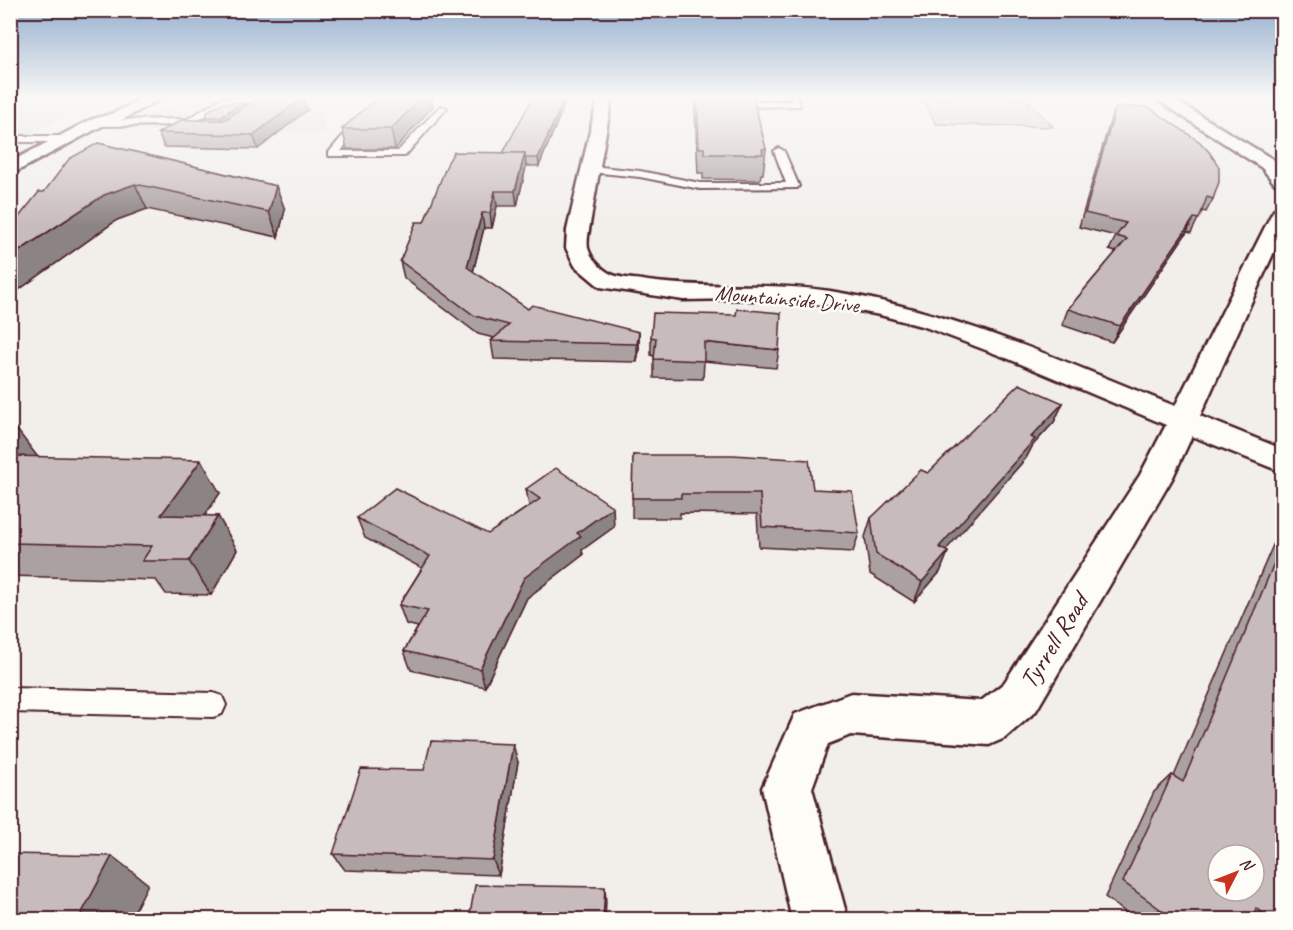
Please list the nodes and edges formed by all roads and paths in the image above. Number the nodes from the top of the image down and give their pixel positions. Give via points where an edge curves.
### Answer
1 (65, 140) edge
2 (344, 140) edge
3 (413, 140) edge
4 (597, 140) edge
5 (1230, 140) edge
6 (779, 151) dead end
7 (591, 169) junction
8 (10, 170) edge
9 (1282, 180) edge
10 (1282, 213) edge
11 (1182, 422) junction
12 (1282, 461) edge
13 (10, 700) edge
14 (213, 705) dead end
15 (820, 920) edge

1 - 8 street
2 - 3 lane via 333,154 401,154
4 - 7 street, Mountainside Drive
5 - 9 street via 1268,164
6 - 7 lane via 793,186 700,186
7 - 11 street, Mountainside Drive via 577,248 586,266 608,282 683,292 827,298 882,308 1014,351
10 - 11 street, Tyrrell Road
11 - 12 street, Mountainside Drive
11 - 15 street, Tyrrell Road via 1156,477 1020,697 989,723 851,714 811,729 787,788
13 - 14 lane

